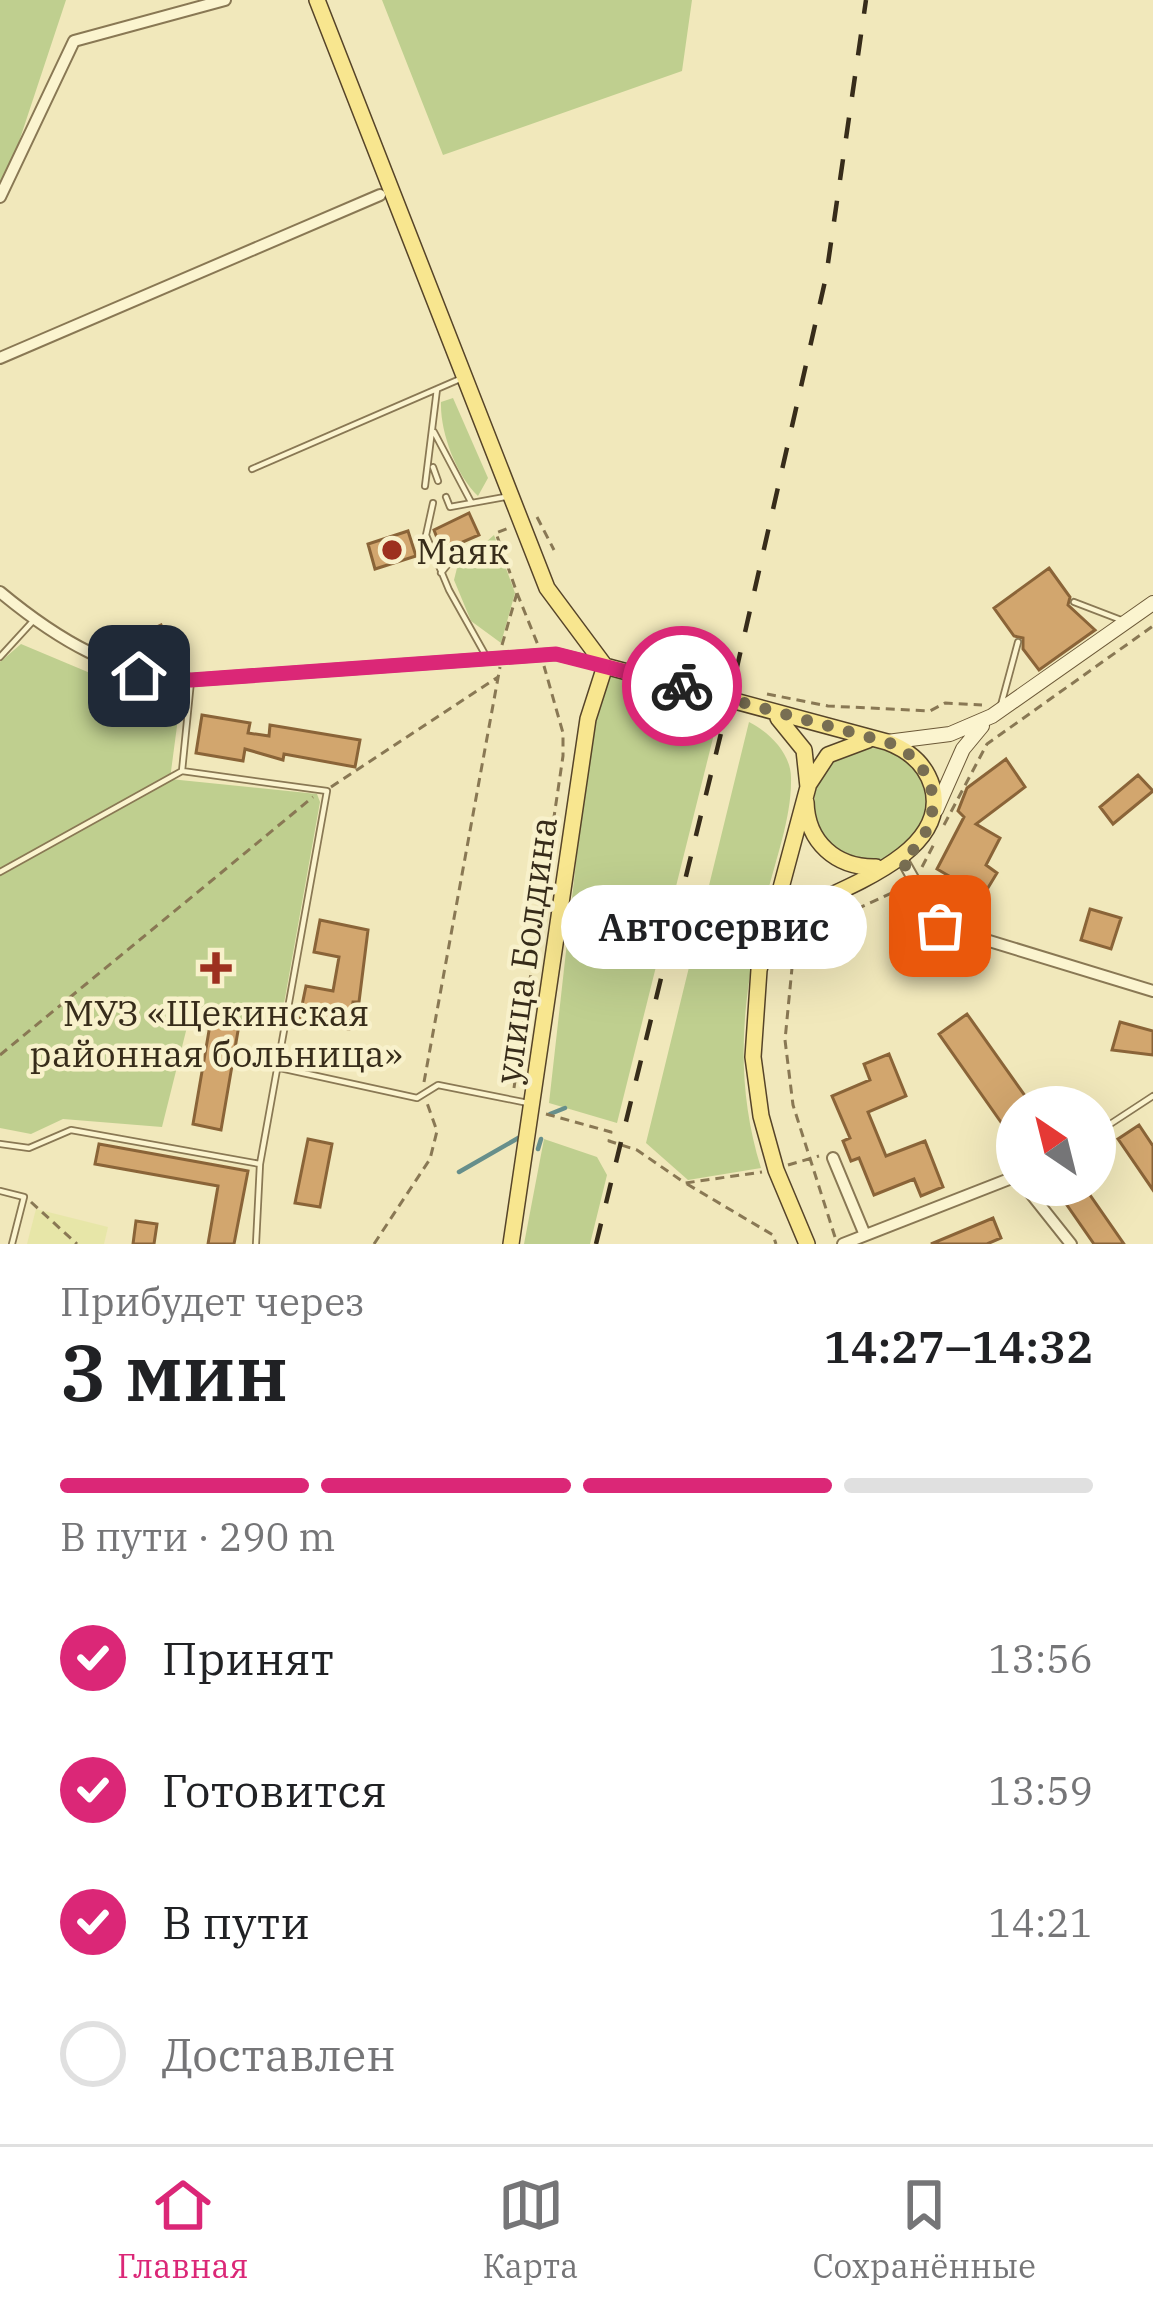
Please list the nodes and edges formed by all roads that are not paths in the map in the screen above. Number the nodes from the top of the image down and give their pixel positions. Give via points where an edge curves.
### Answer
1 (225, 0) edge
2 (317, 0) edge
3 (380, 195) dead end
4 (0, 197) edge
5 (0, 358) edge
6 (465, 376) junction
7 (437, 389) junction
8 (431, 427) junction
9 (431, 461) junction
10 (252, 469) dead end
11 (438, 481) dead end
12 (425, 486) dead end
13 (511, 496) junction
14 (446, 497) dead end
15 (471, 502) junction
16 (433, 503) dead end
17 (460, 549) dead end
18 (442, 573) junction
19 (0, 592) edge
20 (1074, 602) dead end
21 (1153, 603) edge
22 (34, 620) junction
23 (1127, 622) junction
24 (1018, 641) dead end
25 (0, 656) edge
26 (493, 656) junction
27 (604, 666) junction
28 (191, 680) junction
29 (998, 709) junction
30 (765, 710) junction
31 (881, 741) junction
32 (182, 771) junction
33 (807, 793) junction
34 (932, 821) junction
35 (896, 862) junction
36 (0, 872) edge
37 (770, 925) junction
38 (1153, 991) edge
39 (280, 1068) junction
40 (1153, 1096) edge
41 (533, 1108) junction
42 (1116, 1120) edge
43 (0, 1144) edge
44 (828, 1157) road end
45 (260, 1164) junction
46 (996, 1184) edge
47 (0, 1191) edge
48 (1041, 1206) edge
49 (866, 1235) junction
50 (11, 1244) edge
51 (256, 1244) edge
52 (511, 1244) edge
53 (807, 1244) edge
54 (840, 1244) edge
55 (1071, 1244) edge

1 - 4 street via 74,40
2 - 6 main road
3 - 5 street
6 - 7 lane
6 - 13 main road
7 - 8 lane
7 - 10 lane
8 - 9 lane
8 - 15 lane
9 - 11 lane
9 - 12 lane
13 - 15 lane
13 - 27 main road via 547,589
14 - 15 lane via 450,507
16 - 18 lane via 426,535
17 - 18 lane
18 - 26 lane
19 - 22 street
20 - 23 lane
21 - 23 street
22 - 25 lane
22 - 28 street via 139,676
23 - 29 street
24 - 29 lane
26 - 27 street via 541,654
26 - 28 street
27 - 30 main road
27 - 41 main road, улица Болдина via 588,719
28 - 32 lane
29 - 31 street via 950,734
29 - 34 street via 963,749
30 - 31 main road
30 - 33 main road via 805,750
31 - 33 main road via 828,755
31 - 34 main road via 910,753 926,772
32 - 36 lane
32 - 39 lane via 327,790
33 - 35 main road via 809,824 831,854 853,866
33 - 37 main road
34 - 35 main road via 921,843
35 - 37 main road
35 - 38 street via 940,926
37 - 53 main road via 753,1057 760,1116
39 - 41 lane via 424,1098 438,1085
39 - 45 lane
40 - 42 lane
41 - 52 main road, улица Болдина
43 - 45 lane via 29,1148 71,1130
44 - 49 street
45 - 51 lane
46 - 49 street
47 - 50 lane via 24,1197
48 - 55 street
49 - 54 street

